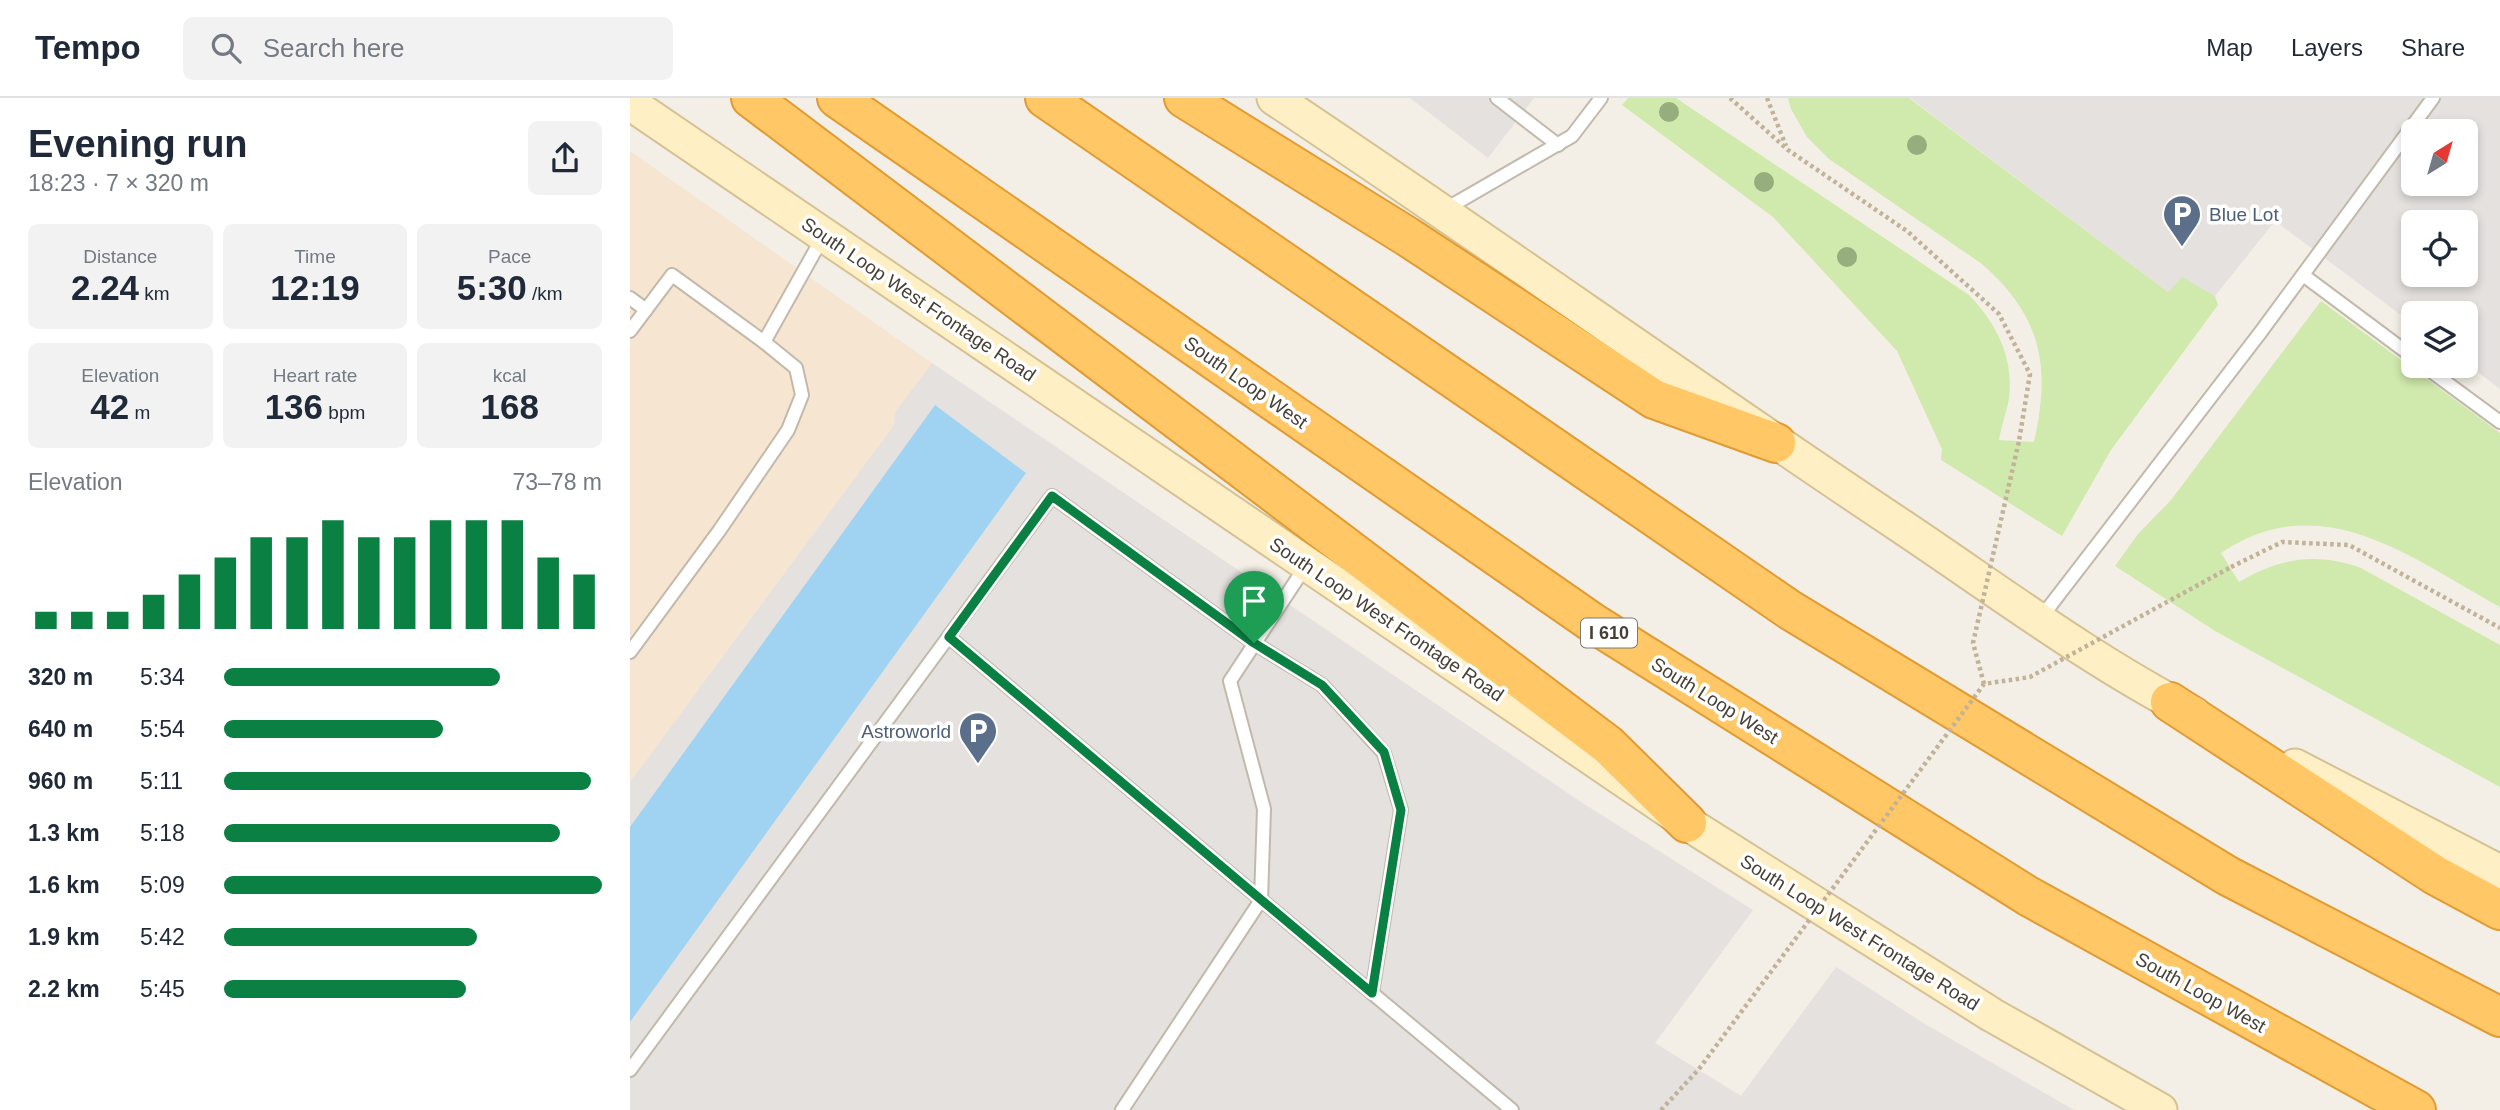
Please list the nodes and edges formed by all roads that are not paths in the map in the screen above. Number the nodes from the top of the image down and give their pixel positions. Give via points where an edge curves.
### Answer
1 (751, 98) edge
2 (837, 98) edge
3 (1045, 98) edge
4 (1184, 98) edge
5 (1274, 98) edge
6 (1497, 98) edge
7 (1601, 98) edge
8 (2433, 98) edge
9 (630, 103) edge
10 (1558, 145) junction
11 (1443, 210) junction
12 (824, 235) junction
13 (2303, 275) junction
14 (630, 299) edge
15 (646, 310) junction
16 (630, 331) edge
17 (764, 342) junction
18 (2401, 348) edge
19 (2440, 378) edge
20 (2500, 422) edge
21 (1776, 443) junction
22 (1307, 564) junction
23 (2040, 619) junction
24 (949, 637) junction
25 (1254, 643) junction
26 (630, 652) edge
27 (2170, 702) junction
28 (1687, 823) junction
29 (2500, 872) edge
30 (1262, 900) junction
31 (2500, 910) edge
32 (1372, 993) junction
33 (2500, 1017) edge
34 (630, 1070) edge
35 (1122, 1110) edge
36 (1512, 1110) edge
37 (2160, 1110) edge
38 (2416, 1110) edge

1 - 28 highway via 1608,745
2 - 38 highway, South Loop West / I 610 via 1593,623 2028,897
3 - 33 highway via 1790,610 2228,877
4 - 21 highway via 1408,237 1654,399
5 - 11 main road
6 - 10 lane
7 - 10 lane via 1572,136
8 - 13 lane
9 - 12 main road, South Loop West Frontage Road
10 - 11 lane
11 - 21 main road
12 - 17 lane
12 - 22 main road, South Loop West Frontage Road
13 - 18 lane
13 - 23 lane
14 - 15 lane
15 - 16 lane
15 - 17 lane via 672,275
17 - 26 lane via 796,368 803,395 788,430
19 - 20 lane
21 - 23 main road
22 - 25 lane
22 - 28 main road, South Loop West Frontage Road
23 - 27 main road
24 - 25 lane via 1052,496
24 - 30 lane
24 - 34 lane
25 - 30 lane via 1230,681 1264,809
25 - 32 lane via 1322,685 1384,752 1401,810
27 - 29 main road
27 - 31 highway via 2435,874
28 - 37 main road, South Loop West Frontage Road via 1992,1015
30 - 32 lane
30 - 35 lane
32 - 36 lane

